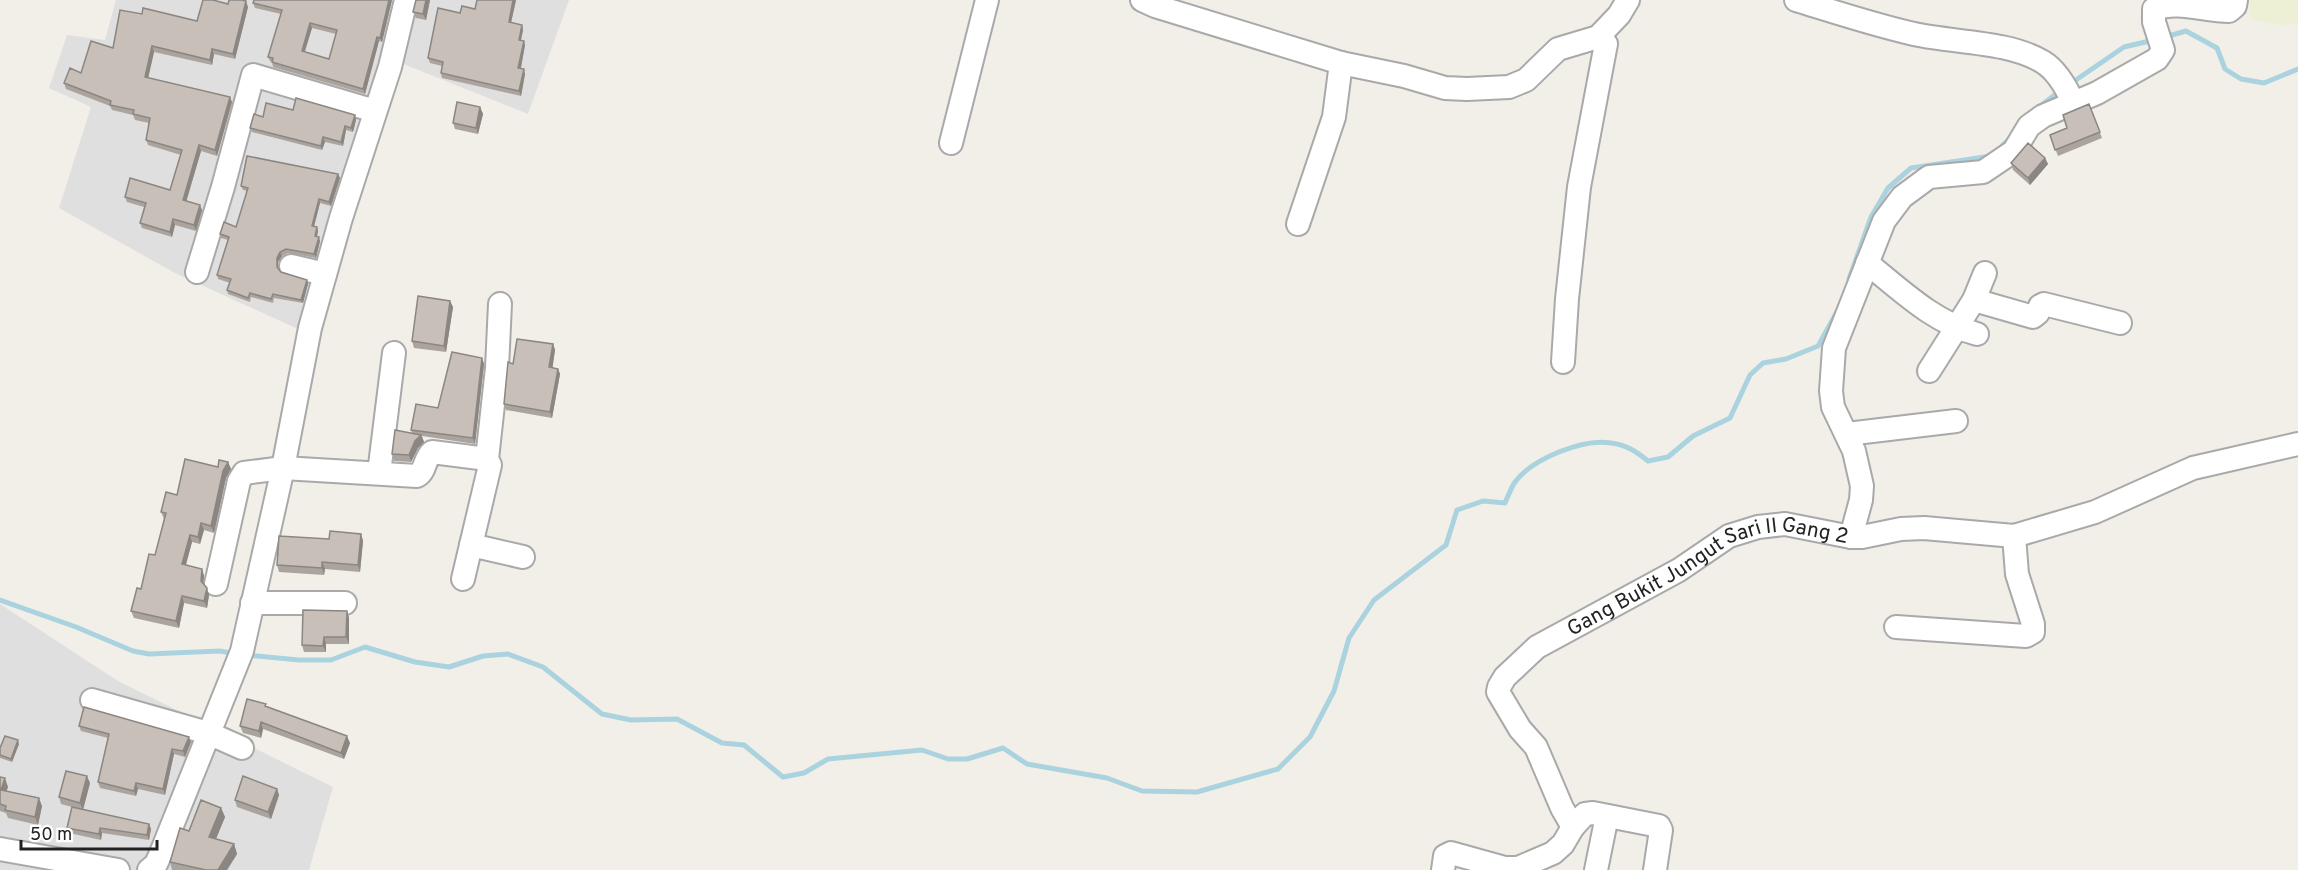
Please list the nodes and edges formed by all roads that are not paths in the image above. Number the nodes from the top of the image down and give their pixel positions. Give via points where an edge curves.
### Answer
1 (406, 0) edge
2 (987, 0) edge
3 (1142, 0) edge
4 (1628, 0) edge
5 (1796, 0) edge
6 (2236, 0) edge
7 (1598, 37) junction
8 (1341, 63) junction
9 (2068, 94) junction
10 (375, 111) junction
11 (951, 143) dead end
12 (1298, 224) dead end
13 (1867, 263) junction
14 (291, 266) dead end
15 (197, 272) dead end
16 (1984, 273) dead end
17 (325, 274) junction
18 (1974, 300) junction
19 (500, 304) dead end
20 (2120, 323) dead end
21 (1967, 331) junction
22 (394, 353) dead end
23 (1563, 362) dead end
24 (1929, 371) dead end
25 (1956, 421) dead end
26 (1847, 434) junction
27 (2298, 444) edge
28 (487, 459) junction
29 (283, 468) junction
30 (379, 472) junction
31 (2014, 536) junction
32 (1851, 537) junction
33 (471, 545) junction
34 (523, 557) dead end
35 (463, 579) dead end
36 (216, 584) dead end
37 (252, 603) junction
38 (345, 603) dead end
39 (1896, 627) dead end
40 (92, 700) dead end
41 (208, 733) junction
42 (242, 748) dead end
43 (1607, 816) junction
44 (1573, 826) junction
45 (4, 856) edge
46 (113, 870) edge
47 (149, 870) edge
48 (1443, 870) edge
49 (1596, 870) edge
50 (1655, 870) edge

1 - 10 street
2 - 11 street
3 - 8 street
4 - 7 street
5 - 9 street via 1916,34 2002,48 2031,57 2048,65
6 - 9 street, Gang Bukit Jungut Sari II Gang 2 via 2229,11 2180,4 2154,9 2160,40 2157,59 2097,93
7 - 8 street via 1558,49 1526,80 1509,87 1445,88
7 - 23 street via 1605,49 1579,187
8 - 12 street via 1334,117
9 - 13 street, Gang Bukit Jungut Sari II Gang 2 via 2029,126 2013,151 1983,172 1929,177 1915,186 1884,220
10 - 15 street via 253,75
10 - 17 street
13 - 21 street via 1920,306
13 - 26 street, Gang Bukit Jungut Sari II Gang 2 via 1834,348 1833,407
14 - 17 street
16 - 18 street
17 - 29 street via 310,328
18 - 20 street via 2033,317 2044,303
18 - 21 street
19 - 28 street
21 - 24 street
22 - 30 street
25 - 26 street
26 - 32 street, Gang Bukit Jungut Sari II Gang 2 via 1862,486
27 - 31 street via 2193,468 2095,512
28 - 30 street via 432,452 419,476
28 - 33 street via 490,465
29 - 30 street
29 - 36 street via 244,473 239,481
29 - 37 street
31 - 32 street via 1924,528
31 - 39 street via 2017,574 2033,632 2026,636
32 - 44 street, Gang Bukit Jungut Sari II Gang 2 via 1785,524 1729,536 1678,570 1537,647 1505,677 1498,692 1536,747
33 - 34 street
33 - 35 street
37 - 38 street
37 - 41 street via 242,651
40 - 41 street
41 - 42 street
41 - 47 street via 161,853
43 - 44 street via 1585,814
43 - 49 street
43 - 50 street via 1659,826
44 - 48 street via 1553,853 1518,868 1450,853 1445,856
45 - 46 street

